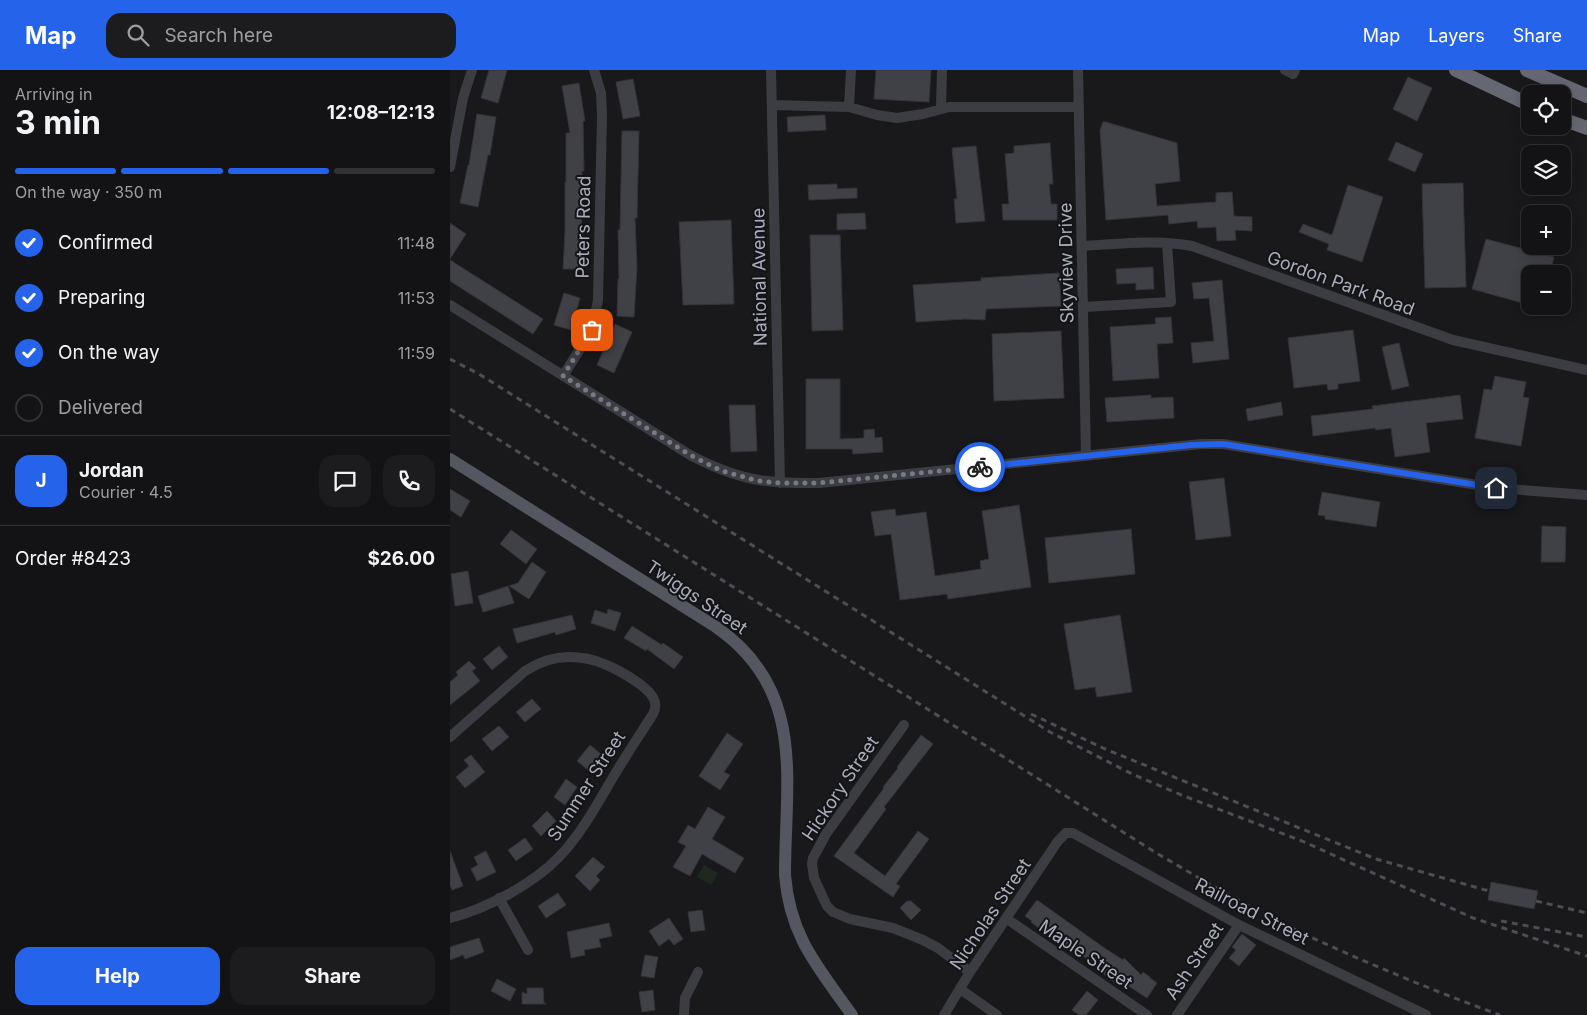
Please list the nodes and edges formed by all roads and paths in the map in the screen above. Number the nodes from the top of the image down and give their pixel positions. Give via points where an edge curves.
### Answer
1 (472, 70) edge
2 (594, 70) edge
3 (771, 70) edge
4 (850, 70) edge
5 (942, 70) edge
6 (1078, 70) edge
7 (1284, 70) edge
8 (1295, 70) edge
9 (1456, 70) edge
10 (1527, 70) edge
11 (1587, 96) edge
12 (1521, 101) edge
13 (772, 105) junction
14 (849, 107) junction
15 (1079, 107) junction
16 (940, 108) junction
17 (1571, 122) edge
18 (1587, 128) edge
19 (450, 167) edge
20 (1167, 243) junction
21 (1082, 246) junction
22 (450, 305) edge
23 (1083, 306) junction
24 (1587, 370) edge
25 (563, 376) junction
26 (1086, 456) junction
27 (450, 459) edge
28 (780, 483) junction
29 (1587, 496) edge
30 (904, 724) dead end
31 (450, 738) edge
32 (1066, 833) joint
33 (499, 898) junction
34 (450, 918) edge
35 (1007, 919) junction
36 (1239, 924) junction
37 (528, 950) dead end
38 (698, 972) dead end
39 (970, 972) junction
40 (960, 989) junction
41 (684, 1015) edge
42 (852, 1015) edge
43 (944, 1015) edge
44 (997, 1015) edge
45 (1147, 1015) edge
46 (1177, 1015) edge
47 (1426, 1015) edge

1 - 19 street via 463,98
2 - 25 street, Peters Road via 601,93 602,115 598,300 592,330
3 - 13 street, National Avenue
4 - 14 street
5 - 16 street
6 - 15 street, Skyview Drive
7 - 8 street via 1293,74
9 - 12 highway
10 - 11 highway
13 - 14 street
13 - 28 street, National Avenue
14 - 16 street via 897,118
15 - 16 street
15 - 21 street, Skyview Drive
17 - 18 highway
20 - 21 street, Gordon Park Road
20 - 23 street via 1171,302
20 - 24 street, Gordon Park Road via 1207,251 1453,340
21 - 23 street, Skyview Drive
22 - 25 street
23 - 26 street, Skyview Drive
25 - 28 street via 708,464 738,476
26 - 28 street via 819,483
26 - 29 street via 1223,444 1496,488
27 - 42 main road, Twiggs Street via 721,631 759,669 773,694 785,730 788,767 785,874 792,914 813,960
30 - 39 street, Hickory Street via 826,834 813,858 816,884 833,912 893,928 923,940
31 - 33 street, Summer Street via 518,676 551,659 571,657 604,664 646,688 656,705 570,844 545,870
32 - 35 street, Nicholas Street
32 - 36 street, Railroad Street via 1078,834
33 - 34 street, Summer Street
33 - 37 street
35 - 39 street, Nicholas Street
35 - 45 street, Maple Street
36 - 46 street, Ash Street
36 - 47 street, Railroad Street
38 - 41 street via 685,998
39 - 40 street, Nicholas Street
40 - 43 street, Nicholas Street
40 - 44 street

